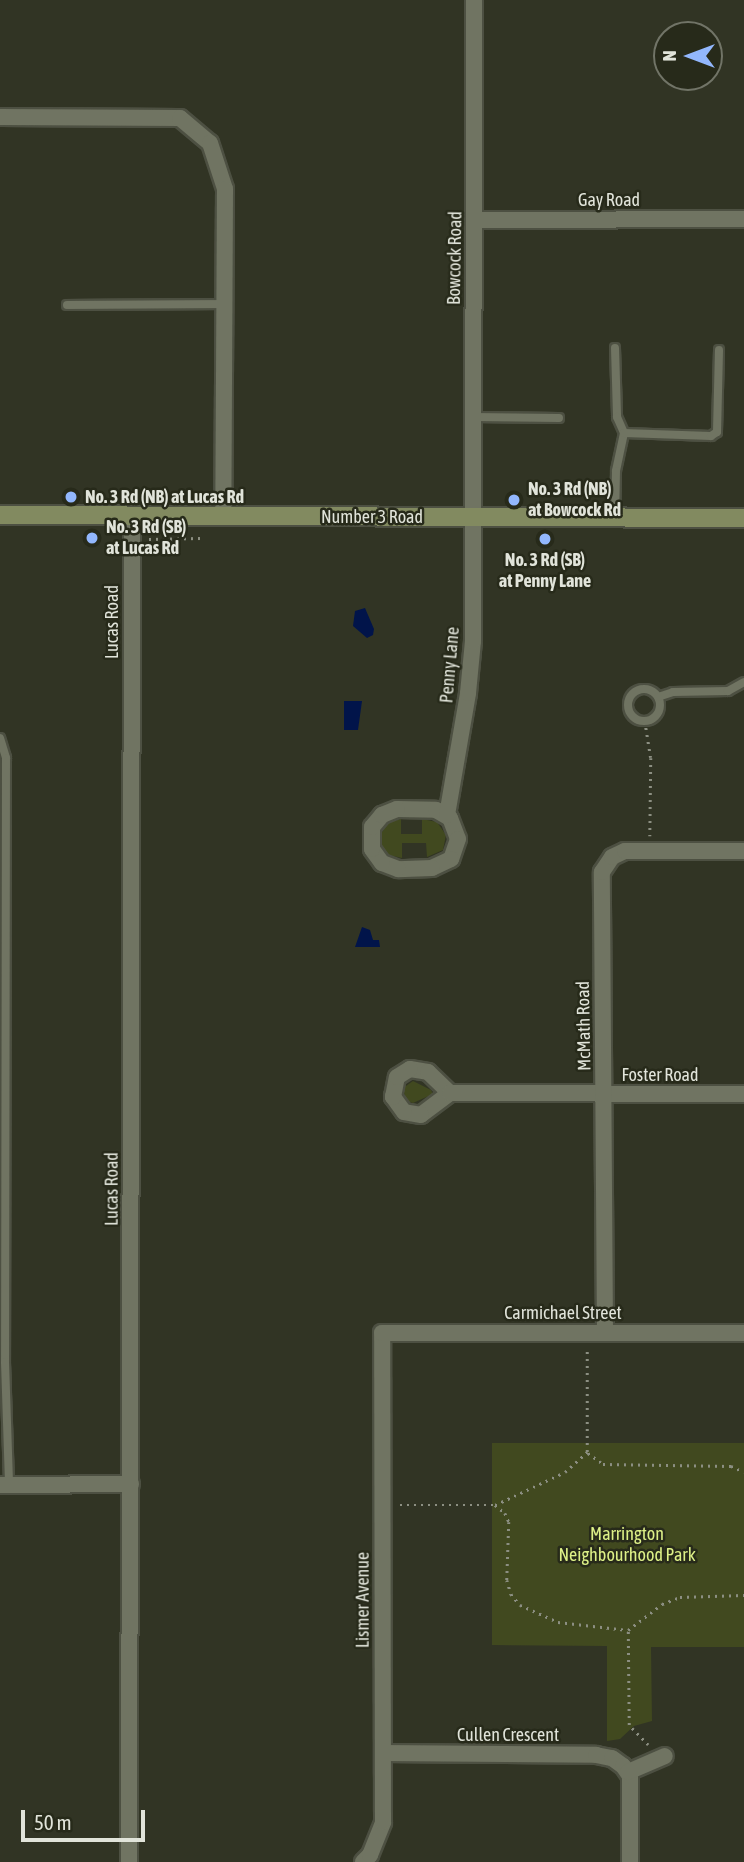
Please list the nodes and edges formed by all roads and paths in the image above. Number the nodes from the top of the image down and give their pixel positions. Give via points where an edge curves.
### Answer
1 (474, 0) edge
2 (0, 117) edge
3 (744, 219) edge
4 (475, 220) junction
5 (224, 304) junction
6 (67, 305) dead end
7 (615, 348) dead end
8 (719, 350) dead end
9 (473, 417) junction
10 (559, 418) dead end
11 (624, 433) junction
12 (0, 516) edge
13 (132, 516) junction
14 (471, 516) junction
15 (223, 517) junction
16 (744, 518) edge
17 (615, 519) junction
18 (201, 538) dead end
19 (145, 540) dead end
20 (744, 682) edge
21 (658, 697) junction
22 (645, 721) junction
23 (0, 738) edge
24 (447, 815) junction
25 (650, 850) junction
26 (744, 851) edge
27 (450, 1093) dead end
28 (604, 1094) junction
29 (744, 1094) edge
30 (587, 1332) junction
31 (605, 1332) junction
32 (382, 1333) joint
33 (744, 1334) edge
34 (3, 1363) edge
35 (587, 1452) junction
36 (744, 1472) edge
37 (131, 1484) junction
38 (4, 1485) edge
39 (383, 1505) junction
40 (495, 1505) junction
41 (744, 1595) edge
42 (628, 1630) junction
43 (383, 1753) junction
44 (662, 1757) joint
45 (628, 1772) junction
46 (130, 1862) edge
47 (363, 1862) edge
48 (630, 1862) edge

1 - 4 street, Bowcock Road
2 - 5 street via 180,118 209,143 225,190
3 - 4 street, Gay Road
4 - 9 street, Bowcock Road
5 - 6 lane
5 - 15 street
7 - 11 lane via 617,418
8 - 11 lane via 717,432 710,436
9 - 10 lane
9 - 14 street, Bowcock Road
11 - 17 lane via 616,471
12 - 13 main road, Number 3 Road
13 - 15 main road, Number 3 Road
13 - 37 street, Lucas Road
14 - 15 main road, Number 3 Road
14 - 17 main road, Number 3 Road
14 - 24 street, Penny Lane via 472,658
16 - 17 main road, Number 3 Road
18 - 19 path
20 - 21 lane via 728,691 673,692
21 - 22 lane via 658,713
21 - 22 lane via 645,690 631,696 631,713
22 - 25 path via 651,758
23 - 34 lane via 6,758
24 - 24 street, Penny Lane via 431,809 386,812 372,827 372,849 392,868 442,866 458,845 457,828
25 - 26 street, McMath Road
25 - 28 street, McMath Road via 615,854 602,872
27 - 28 street, Foster Road
28 - 29 street, Foster Road
28 - 31 street, McMath Road
30 - 31 street, Carmichael Street
30 - 32 street, Carmichael Street
30 - 35 path
31 - 33 street, Carmichael Street
32 - 39 street, Lismer Avenue
34 - 38 lane
35 - 36 path via 603,1464 731,1466
35 - 40 path via 565,1472
37 - 38 street
37 - 46 street, Lucas Road
39 - 40 path
39 - 43 street, Lismer Avenue
40 - 42 path via 509,1522 507,1580 520,1605 558,1622
41 - 42 path via 680,1597 662,1604
42 - 44 path via 629,1725
43 - 45 street, Cullen Crescent via 600,1755 618,1761
43 - 47 street, Lismer Avenue via 383,1822
44 - 45 street
45 - 48 street

